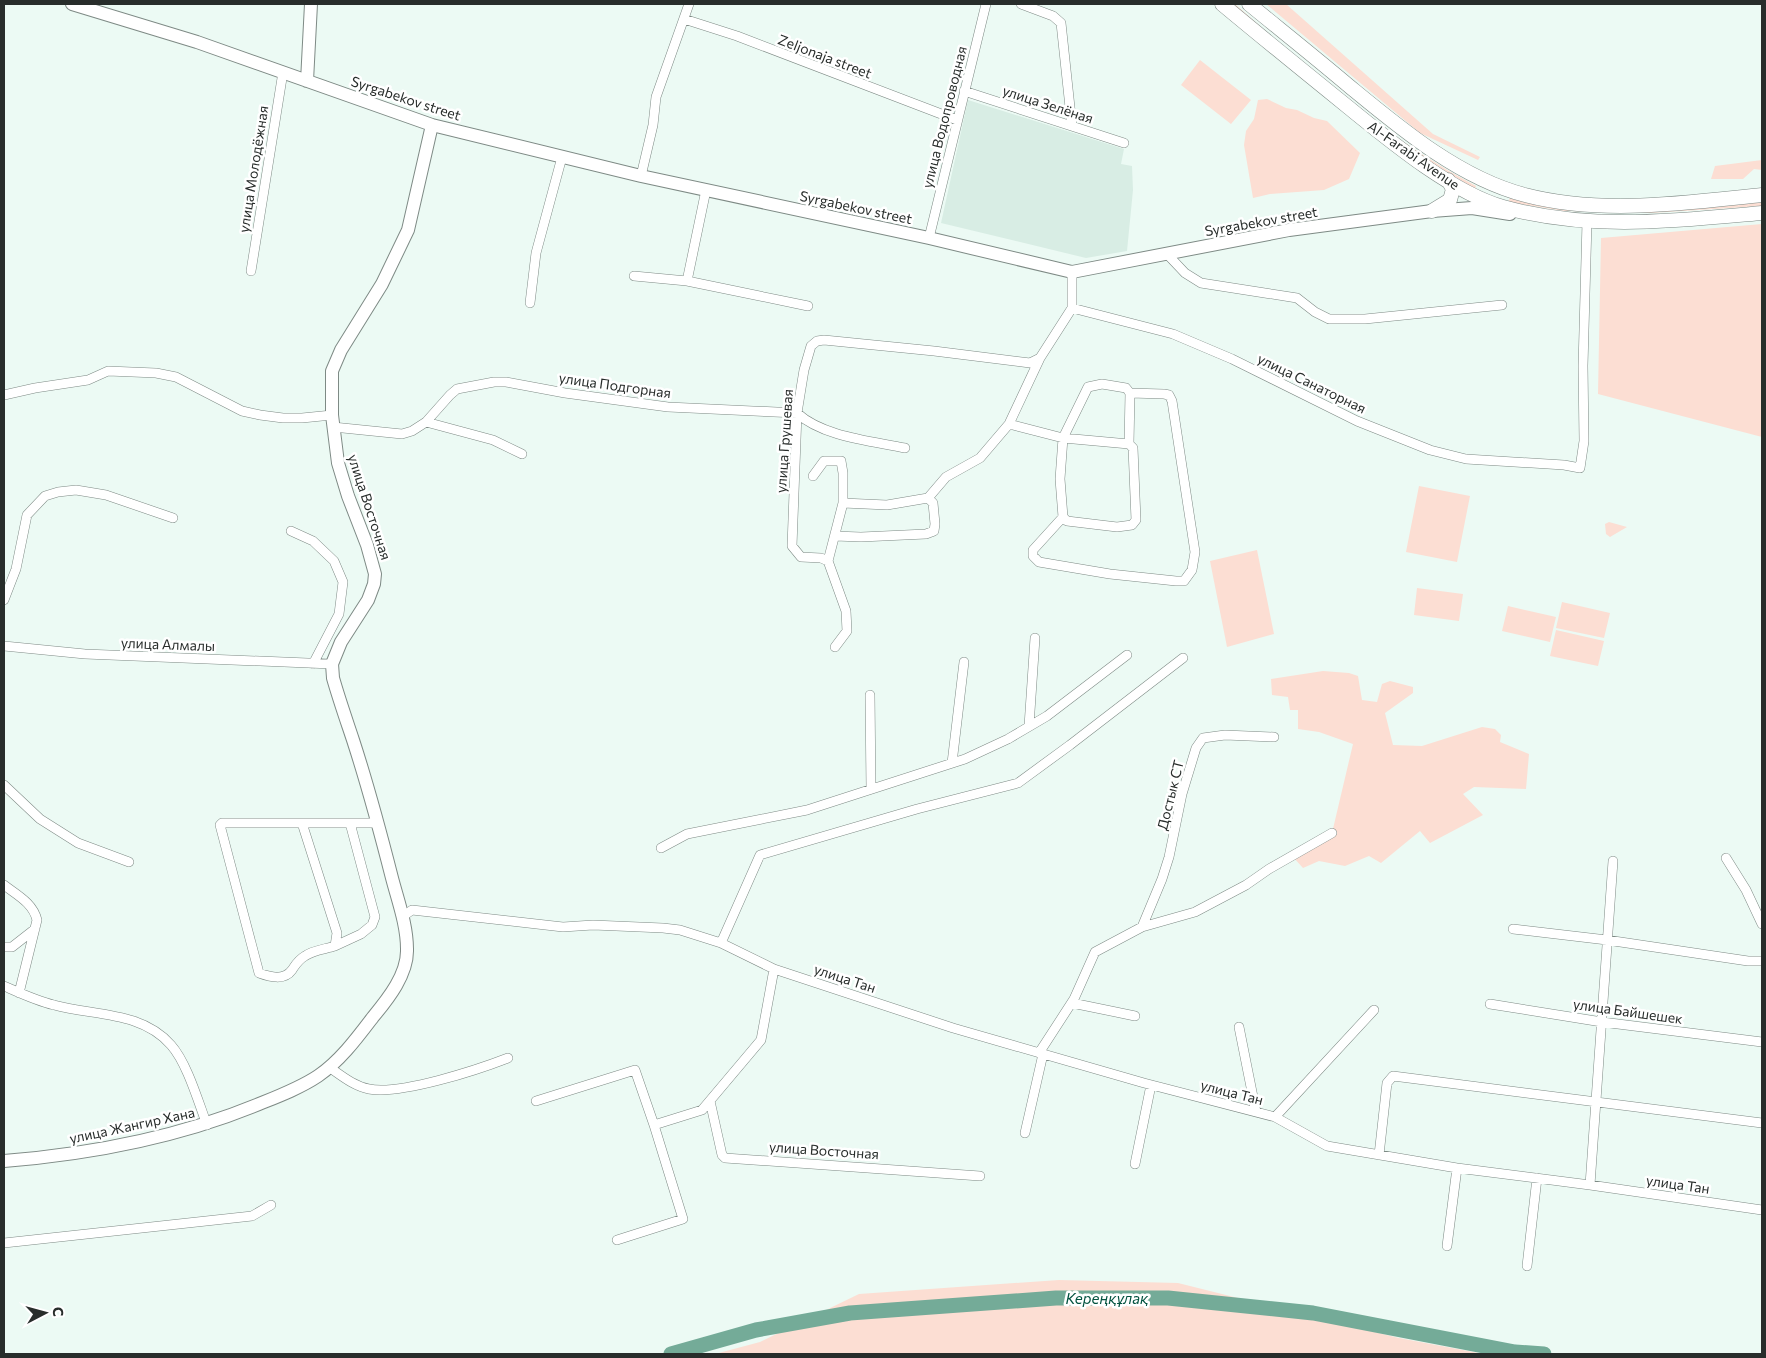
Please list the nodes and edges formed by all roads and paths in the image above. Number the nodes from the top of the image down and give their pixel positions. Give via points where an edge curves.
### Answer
1 (72, 4) edge
2 (311, 4) edge
3 (689, 4) edge
4 (986, 4) edge
5 (1021, 4) edge
6 (1222, 4) edge
7 (1249, 4) edge
8 (684, 19) junction
9 (283, 72) junction
10 (308, 81) junction
11 (964, 92) junction
12 (957, 120) junction
13 (432, 125) junction
14 (1072, 126) junction
15 (1124, 143) dead end
16 (562, 157) junction
17 (641, 176) junction
18 (1448, 180) junction
19 (706, 190) junction
20 (1762, 195) edge
21 (1432, 211) junction
22 (1762, 213) edge
23 (1586, 222) junction
24 (929, 238) junction
25 (1167, 254) junction
26 (251, 271) dead end
27 (1072, 272) junction
28 (634, 276) dead end
29 (687, 281) junction
30 (530, 303) dead end
31 (1502, 305) dead end
32 (808, 306) dead end
33 (1072, 308) junction
34 (1040, 358) junction
35 (1130, 394) junction
36 (4, 395) edge
37 (797, 413) junction
38 (333, 421) junction
39 (426, 422) junction
40 (1009, 424) junction
41 (1063, 438) junction
42 (1129, 444) junction
43 (905, 448) dead end
44 (522, 454) dead end
45 (813, 476) dead end
46 (928, 498) junction
47 (843, 503) junction
48 (1063, 517) junction
49 (173, 518) dead end
50 (291, 531) dead end
51 (835, 536) junction
52 (828, 561) junction
53 (4, 600) edge
54 (1034, 638) dead end
55 (4, 646) edge
56 (835, 647) dead end
57 (1127, 655) dead end
58 (1183, 658) dead end
59 (964, 662) dead end
60 (313, 664) junction
61 (332, 664) junction
62 (870, 695) dead end
63 (1029, 726) junction
64 (1274, 737) dead end
65 (952, 763) junction
66 (4, 785) edge
67 (871, 789) junction
68 (302, 823) junction
69 (350, 823) junction
70 (378, 823) junction
71 (1332, 833) dead end
72 (661, 848) dead end
73 (1726, 858) dead end
74 (1613, 861) dead end
75 (129, 862) dead end
76 (4, 885) edge
77 (402, 916) junction
78 (1762, 924) edge
79 (1142, 928) junction
80 (36, 930) junction
81 (1514, 930) dead end
82 (1607, 940) junction
83 (721, 943) junction
84 (335, 946) junction
85 (4, 947) edge
86 (1762, 961) edge
87 (774, 969) junction
88 (4, 986) edge
89 (18, 993) junction
90 (1072, 1003) junction
91 (1490, 1004) dead end
92 (1374, 1010) dead end
93 (1135, 1016) dead end
94 (1602, 1022) junction
95 (1239, 1027) dead end
96 (1762, 1042) edge
97 (1041, 1053) junction
98 (508, 1058) dead end
99 (329, 1067) junction
100 (1151, 1085) junction
101 (536, 1100) dead end
102 (710, 1101) junction
103 (1597, 1103) junction
104 (1256, 1112) junction
105 (1275, 1117) junction
106 (1762, 1123) edge
107 (207, 1124) junction
108 (654, 1125) junction
109 (1026, 1133) dead end
110 (1379, 1155) junction
111 (4, 1162) edge
112 (1135, 1164) dead end
113 (1457, 1168) junction
114 (980, 1176) dead end
115 (1537, 1178) junction
116 (1590, 1185) junction
117 (271, 1205) dead end
118 (1762, 1210) edge
119 (617, 1240) dead end
120 (4, 1243) edge
121 (1447, 1246) dead end
122 (1527, 1266) dead end

1 - 9 street, Syrgabekov street
2 - 10 street
3 - 8 street
4 - 11 street, улица Водопроводная
5 - 14 street via 1053,16 1061,23
6 - 18 main road, Al-Farabi Avenue via 1385,137
7 - 20 main road, Al-Farabi Avenue via 1439,154 1502,188 1526,195 1603,206
8 - 12 street, Zeljonaja street
8 - 17 street via 656,97
9 - 10 street, Syrgabekov street
9 - 26 street, улица Молодёжная
10 - 13 street, Syrgabekov street
11 - 12 street, улица Водопроводная
11 - 14 street, улица Зелёная
12 - 24 street, улица Водопроводная
13 - 16 street, Syrgabekov street
13 - 38 street, улица Восточная via 408,230 382,284 335,360 331,382
14 - 15 street, улица Зелёная
16 - 17 street, Syrgabekov street
16 - 30 street via 536,253
17 - 19 street, Syrgabekov street
18 - 21 main road via 1452,189 1450,200
18 - 23 main road, Al-Farabi Avenue via 1502,206
19 - 24 street, Syrgabekov street
19 - 29 street
21 - 23 street, Syrgabekov street via 1472,208 1535,220
21 - 25 street, Syrgabekov street via 1289,230
22 - 23 main road, Al-Farabi Avenue via 1646,222
23 - 33 street, улица Санаторная via 1584,441 1580,468 1466,458 1430,450 1357,420 1173,334
24 - 27 street, Syrgabekov street
25 - 27 street, Syrgabekov street
25 - 31 street via 1185,274 1201,282 1297,298 1329,319 1365,319
27 - 33 street
28 - 29 street
29 - 32 street
33 - 34 street
34 - 37 street, улица Грушевая via 1030,363 817,341 811,346 804,370
34 - 40 street
35 - 41 street via 1126,388 1102,384 1088,387
35 - 42 street
35 - 48 street via 1164,394 1169,395 1172,401 1195,552 1192,570 1184,581 1176,581 1039,562 1033,556 1033,550
36 - 38 street, улица Подгорная via 88,380 108,371 156,373 176,377 242,411 282,418
37 - 39 street, улица Подгорная via 668,407 494,382 457,389
37 - 43 street, улица Подгорная via 825,429
37 - 52 street, улица Грушевая via 792,546 801,556
38 - 39 street, улица Подгорная via 351,430 402,434
38 - 61 street, улица Восточная via 338,463 375,574 368,600 341,642
39 - 44 street via 493,440
40 - 41 street
40 - 46 street via 980,458 946,477
41 - 42 street
41 - 48 street via 1060,479
42 - 48 street via 1133,448 1136,520 1132,525 1116,527 1067,521
45 - 47 street via 824,460 841,461
46 - 47 street via 887,505
46 - 51 street via 933,503 934,531 926,534
47 - 51 street
49 - 53 street via 106,495 76,490 45,496 27,515 16,569
50 - 60 street via 313,541 334,561 343,582 339,614
51 - 52 street
52 - 56 street via 846,611 847,630
54 - 63 street
55 - 60 street, улица Алмалы via 85,654
57 - 63 street
58 - 83 street via 1018,783 760,855
59 - 65 street
60 - 61 street, улица Алмалы
61 - 70 street via 337,692
62 - 67 street
63 - 65 street via 1008,739
64 - 79 street, Достык СТ via 1225,735 1202,738 1182,794 1169,857
65 - 67 street
66 - 75 street via 40,819 63,834
67 - 72 street via 807,810 687,834
68 - 69 street
68 - 84 street via 337,933
68 - 84 street via 222,823 220,828 259,973 280,978 291,972 307,954
69 - 70 street
69 - 84 street via 375,917 362,934
70 - 77 street
71 - 79 street via 1195,912
73 - 78 street
74 - 82 street
76 - 80 street via 35,911
77 - 83 street, улица Тан via 412,910 563,927 663,928
77 - 99 street, улица Жангир Хана via 407,950 395,987
79 - 90 street via 1096,952
80 - 85 street via 12,947
80 - 89 street
81 - 82 street
82 - 86 street
82 - 94 street
83 - 87 street, улица Тан
87 - 97 street, улица Тан via 952,1028
87 - 102 street via 761,1040
88 - 89 street
89 - 107 street via 54,1005 124,1018 154,1029 181,1059
90 - 93 street
90 - 97 street
91 - 94 street, улица Байшешек
92 - 105 street, улица Тан
94 - 96 street, улица Байшешек
94 - 103 street
95 - 104 street
97 - 100 street, улица Тан
97 - 109 street
98 - 99 street via 442,1079 386,1090 362,1087
99 - 107 street, улица Жангир Хана via 285,1094
100 - 104 street, улица Тан
100 - 112 street
101 - 108 street via 635,1070
102 - 108 street via 702,1110
102 - 114 street, улица Восточная via 725,1158
103 - 106 street
103 - 110 street via 1393,1076 1387,1083
103 - 116 street
104 - 105 street, улица Тан
105 - 110 street, улица Тан via 1327,1146
107 - 111 street, улица Жангир Хана via 109,1148
108 - 119 street via 683,1220
110 - 113 street, улица Тан
113 - 115 street, улица Тан
113 - 121 street
115 - 116 street, улица Тан
115 - 122 street
116 - 118 street, улица Тан
117 - 120 street via 252,1216

